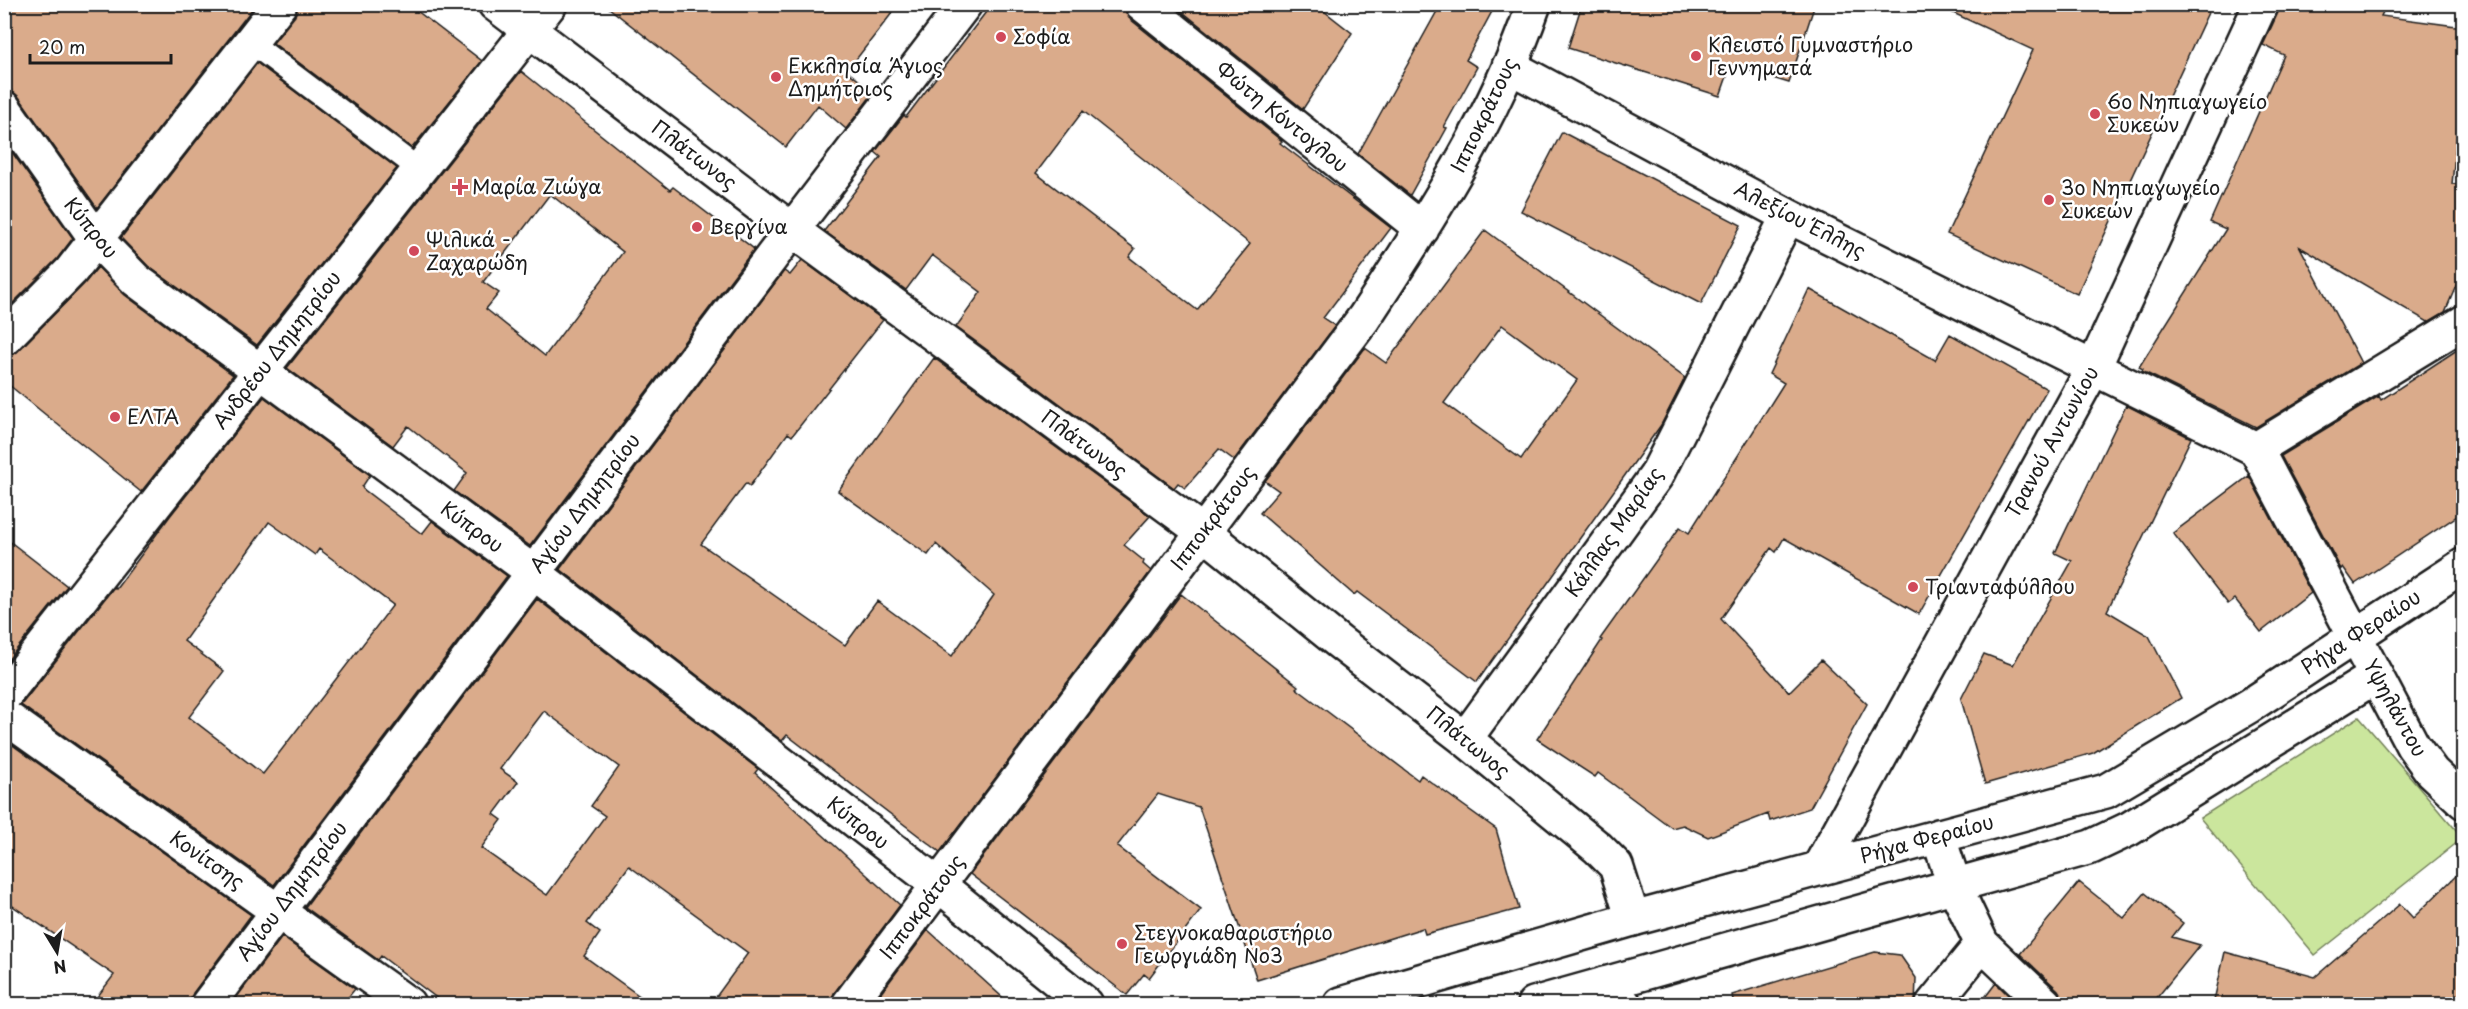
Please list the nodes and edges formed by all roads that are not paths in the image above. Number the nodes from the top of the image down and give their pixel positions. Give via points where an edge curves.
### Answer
1 (280, 4) edge
2 (495, 4) edge
3 (550, 4) edge
4 (965, 4) edge
5 (1142, 4) edge
6 (1534, 4) edge
7 (2261, 4) edge
8 (531, 31) junction
9 (250, 42) junction
10 (1509, 66) junction
11 (4, 108) edge
12 (420, 170) junction
13 (1788, 216) junction
14 (1422, 229) junction
15 (792, 230) junction
16 (96, 238) junction
17 (2463, 322) edge
18 (4, 339) edge
19 (2094, 367) junction
20 (260, 370) junction
21 (2256, 449) junction
22 (1203, 532) junction
23 (2463, 565) edge
24 (533, 572) junction
25 (2356, 636) junction
26 (2376, 676) junction
27 (4, 696) edge
28 (4, 716) edge
29 (1465, 739) junction
30 (2463, 802) edge
31 (1938, 836) junction
32 (1819, 868) junction
33 (940, 886) junction
34 (1955, 887) junction
35 (278, 910) junction
36 (1633, 919) junction
37 (1982, 944) junction
38 (1614, 994) edge
39 (208, 1005) edge
40 (408, 1005) edge
41 (849, 1005) edge
42 (1086, 1005) edge
43 (1341, 1005) edge
44 (1534, 1005) edge
45 (1933, 1005) edge
46 (2045, 1005) edge

1 - 9 street
2 - 8 street, Πλάτωνος
3 - 8 street, Ανδρέου Δημητρίου
4 - 15 street, Αγίου Δημητρίου
5 - 14 street, Φώτη Κόντογλου
6 - 10 street, Ιπποκράτους
7 - 19 street, Τρανού Αντωνίου
8 - 12 street, Ανδρέου Δημητρίου
8 - 15 street, Πλάτωνος
9 - 12 lane
9 - 16 street
10 - 13 street, Αλεξίου Έλλης
10 - 14 street, Ιπποκράτους via 1471,145
11 - 16 street, Κύπρου
12 - 20 street, Ανδρέου Δημητρίου
13 - 19 street, Αλεξίου Έλλης
13 - 29 street, Κάλλας Μαρίας via 1656,476
14 - 22 street, Ιπποκράτους via 1364,318
15 - 22 street, Πλάτωνος
15 - 24 street, Αγίου Δημητρίου
16 - 18 street via 70,271
16 - 20 street, Κύπρου via 136,280
17 - 21 street
19 - 21 street, Αλεξίου Έλλης
19 - 32 street, Τρανού Αντωνίου
20 - 24 street, Κύπρου
20 - 27 street, Ανδρέου Δημητρίου
21 - 25 street, Υψηλάντου
22 - 29 street, Πλάτωνος
22 - 33 street, Ιπποκράτους
23 - 25 street, Ρήγα Φεραίου
24 - 33 street, Κύπρου
24 - 35 street, Αγίου Δημητρίου
25 - 26 street, Υψηλάντου
25 - 31 street, Ρήγα Φεραίου via 2106,792
26 - 30 street, Υψηλάντου via 2420,757
26 - 34 street via 2114,838
28 - 35 street, Κονίτσης
29 - 36 street, Πλάτωνος via 1616,866
31 - 32 street, Ρήγα Φεραίου
31 - 34 street
32 - 36 street, Ρήγα Φεραίου
33 - 41 street, Ιπποκράτους
33 - 42 street, Κύπρου
34 - 37 street
34 - 38 street
35 - 39 street, Αγίου Δημητρίου
35 - 40 street, Κονίτσης
36 - 43 street, Ρήγα Φεραίου
37 - 45 street
37 - 46 street
38 - 44 street

